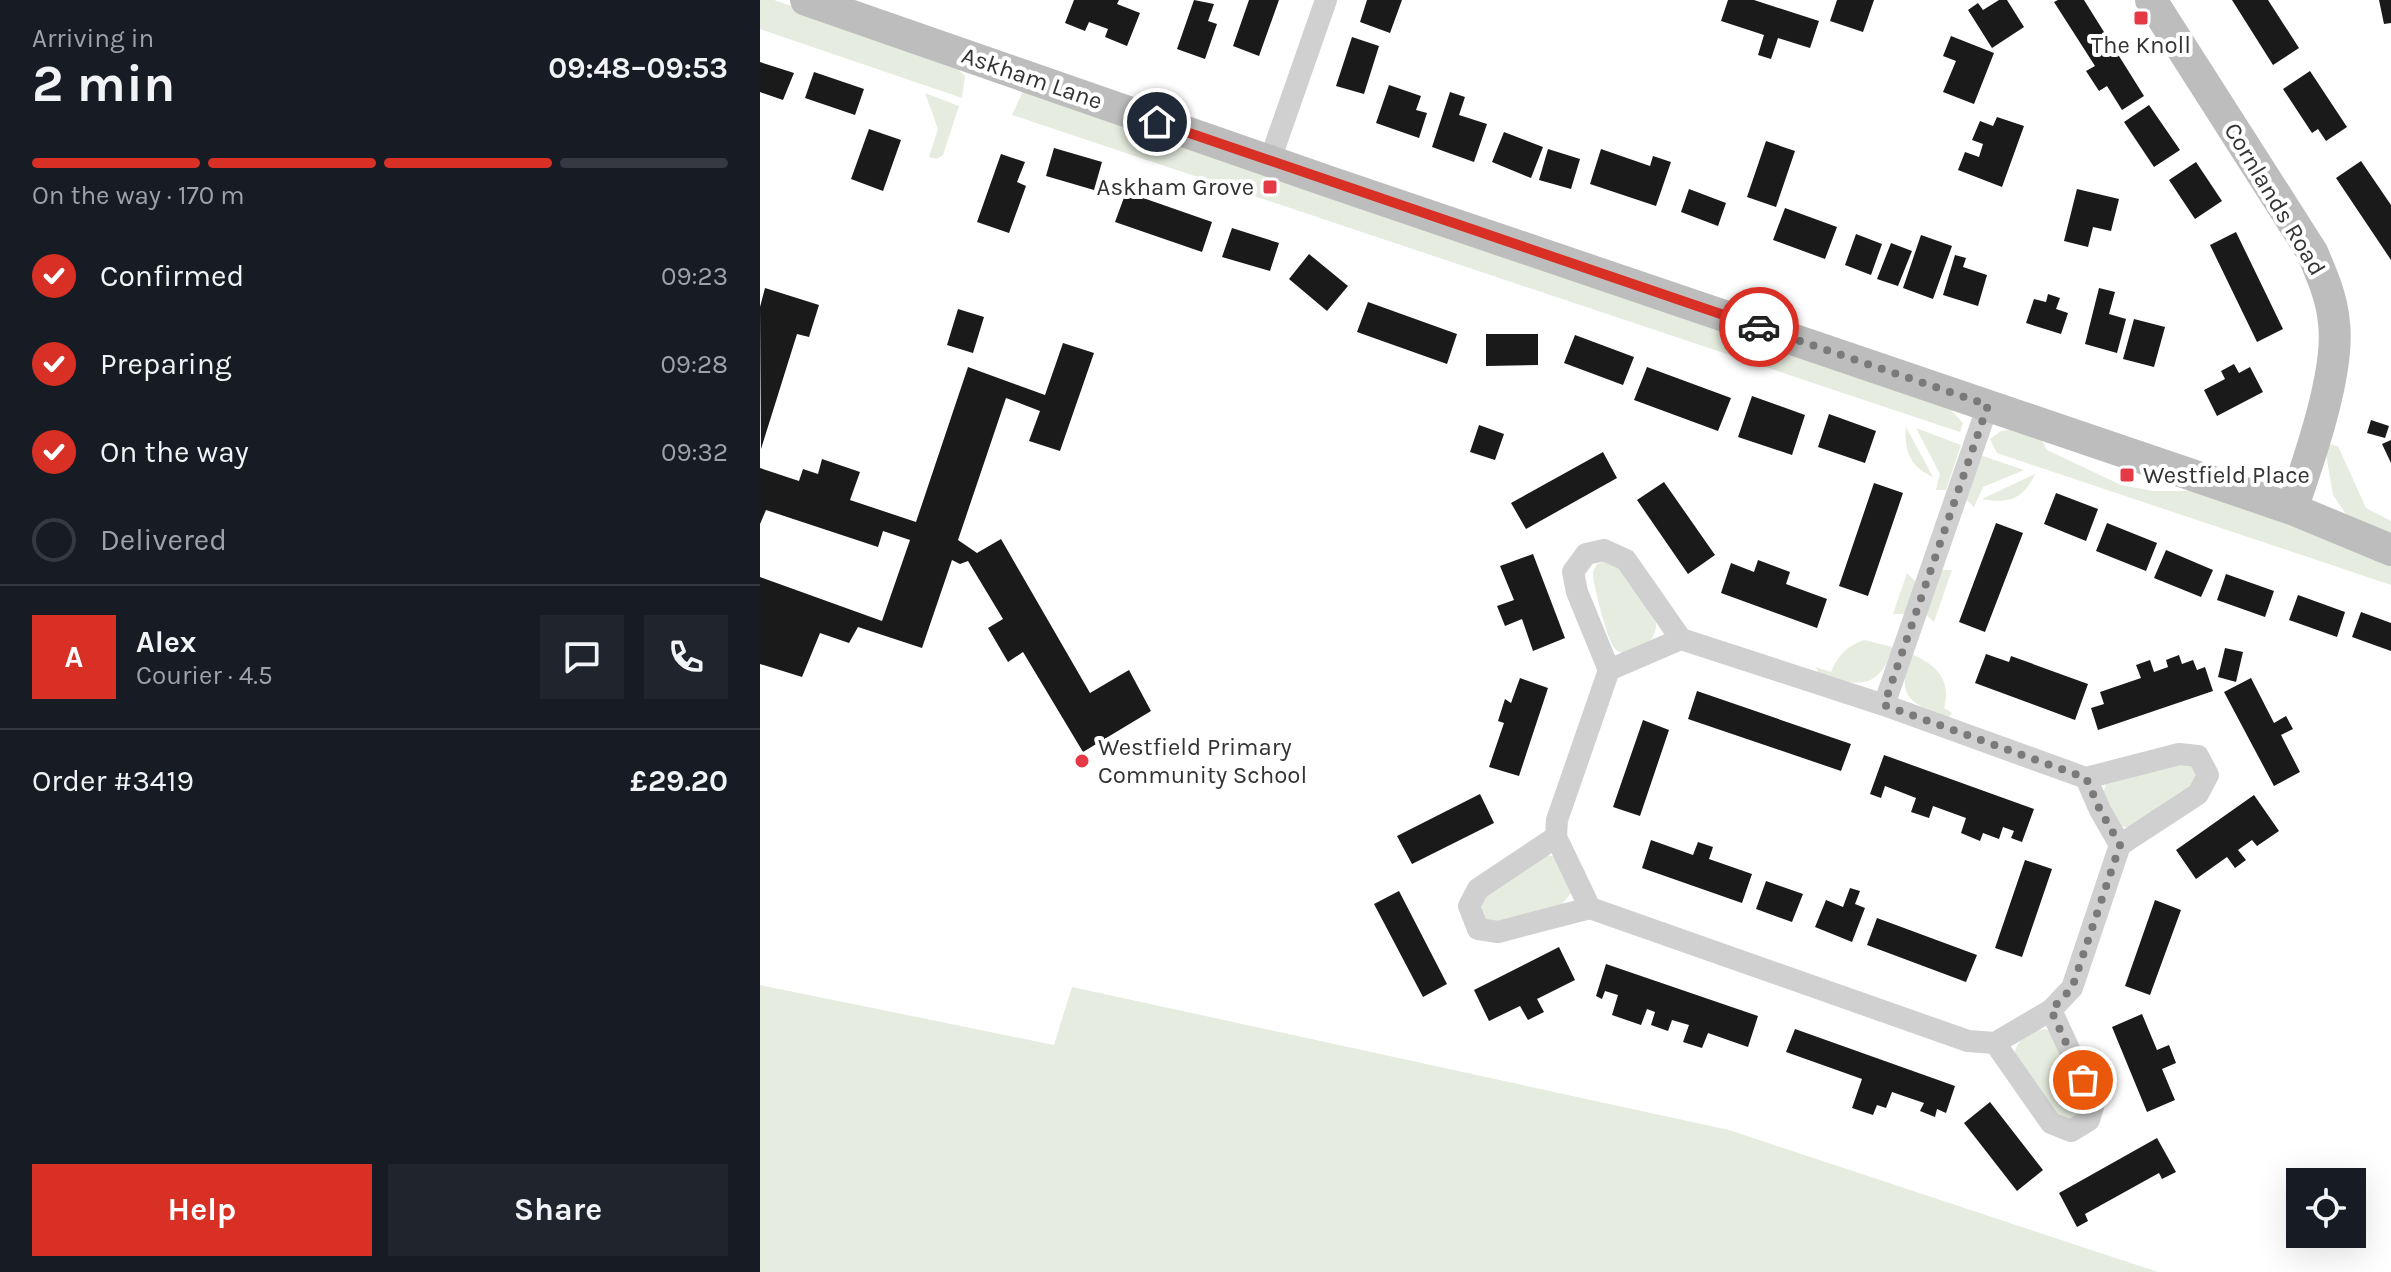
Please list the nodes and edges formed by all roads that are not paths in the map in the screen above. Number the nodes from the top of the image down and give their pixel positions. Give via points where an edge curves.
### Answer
1 (806, 0) edge
2 (1326, 0) edge
3 (2151, 0) edge
4 (1270, 160) junction
5 (1988, 405) junction
6 (2292, 509) junction
7 (2391, 550) edge
8 (1681, 639) junction
9 (1609, 670) junction
10 (1884, 705) junction
11 (2086, 778) junction
12 (1556, 837) junction
13 (2120, 845) junction
14 (1590, 908) junction
15 (2051, 1010) junction
16 (1995, 1043) junction

1 - 4 street, Askham Lane
2 - 4 street
3 - 6 street, Cornlands Road via 2312,252 2330,298 2335,350
4 - 5 street, Askham Lane
5 - 6 street, Askham Lane
5 - 10 street
6 - 7 street, Askham Lane
8 - 9 street
8 - 9 street via 1626,560 1604,550 1586,554 1573,572
8 - 10 street
9 - 12 street via 1557,820
10 - 11 street
11 - 13 street
11 - 13 street via 2179,754 2198,756 2208,775 2198,794
12 - 14 street
12 - 14 street via 1478,889 1469,906 1478,929 1498,932
13 - 15 street via 2072,988
14 - 16 street via 1968,1041
15 - 16 street
15 - 16 street via 2094,1103 2089,1120 2071,1131 2051,1123

